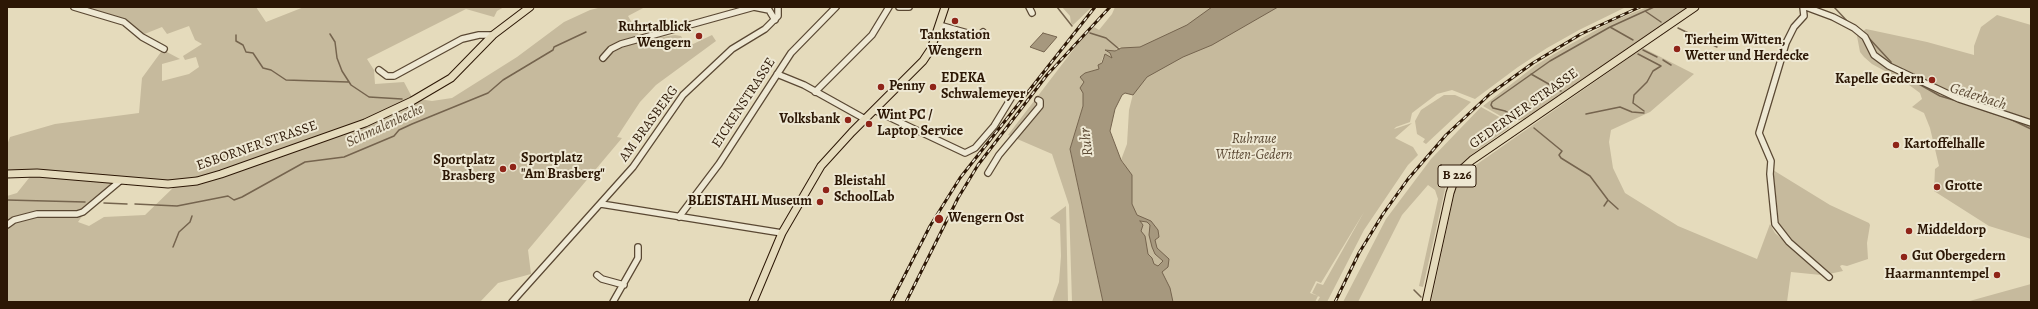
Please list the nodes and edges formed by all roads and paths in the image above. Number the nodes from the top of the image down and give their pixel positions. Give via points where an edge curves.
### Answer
1 (74, 7) edge
2 (530, 7) edge
3 (778, 7) edge
4 (836, 7) edge
5 (889, 7) edge
6 (900, 7) edge
7 (909, 7) edge
8 (945, 7) edge
9 (1029, 7) edge
10 (1695, 7) edge
11 (1803, 7) edge
12 (1806, 7) edge
13 (1032, 13) dead end
14 (775, 20) junction
15 (939, 25) junction
16 (983, 32) dead end
17 (493, 35) junction
18 (164, 50) dead end
19 (602, 58) dead end
20 (378, 70) dead end
21 (778, 74) junction
22 (815, 92) junction
23 (1013, 95) dead end
24 (1038, 100) dead end
25 (874, 110) junction
26 (865, 119) junction
27 (2031, 123) edge
28 (988, 173) dead end
29 (7, 174) edge
30 (120, 181) junction
31 (602, 204) junction
32 (679, 217) junction
33 (7, 225) edge
34 (782, 233) junction
35 (638, 247) dead end
36 (597, 275) dead end
37 (1829, 277) dead end
38 (624, 285) junction
39 (512, 302) edge
40 (613, 302) edge
41 (753, 302) edge
42 (1426, 302) edge

1 - 18 street via 124,22
2 - 17 main road, ESBORNER STRASSE
3 - 14 street via 779,14
4 - 21 street, EICKENSTRASSE via 801,41
5 - 22 street via 872,35
6 - 7 street
8 - 15 main road
9 - 13 street
10 - 42 main road, GEDERNER STRASSE / B 226 via 1461,170 1454,180 1450,193
11 - 37 street via 1804,16 1794,27 1786,44 1759,133 1771,161 1775,224 1789,242
12 - 27 street via 1854,28 1865,37 1874,55 1889,66 1959,99
14 - 19 street via 769,10 754,7 621,44
14 - 31 street, AM BRASBERG via 763,31 730,51 683,94 638,160
15 - 16 street via 978,36
15 - 25 main road via 928,55
17 - 20 street via 462,39 394,76 387,76
17 - 30 main road, ESBORNER STRASSE via 451,78 412,101 365,123 203,180 168,184
21 - 22 street
21 - 32 street, EICKENSTRASSE via 719,164
22 - 26 street
23 - 25 street via 994,126 975,148 965,153
24 - 28 street via 1040,106 999,154
25 - 26 main road
26 - 34 main road via 821,166
29 - 30 main road, ESBORNER STRASSE via 33,172
30 - 33 street via 83,212 37,214 14,220
31 - 32 street
31 - 39 street, AM BRASBERG
32 - 34 street
34 - 41 main road
35 - 38 street via 638,258
36 - 38 street via 602,279
38 - 40 street

